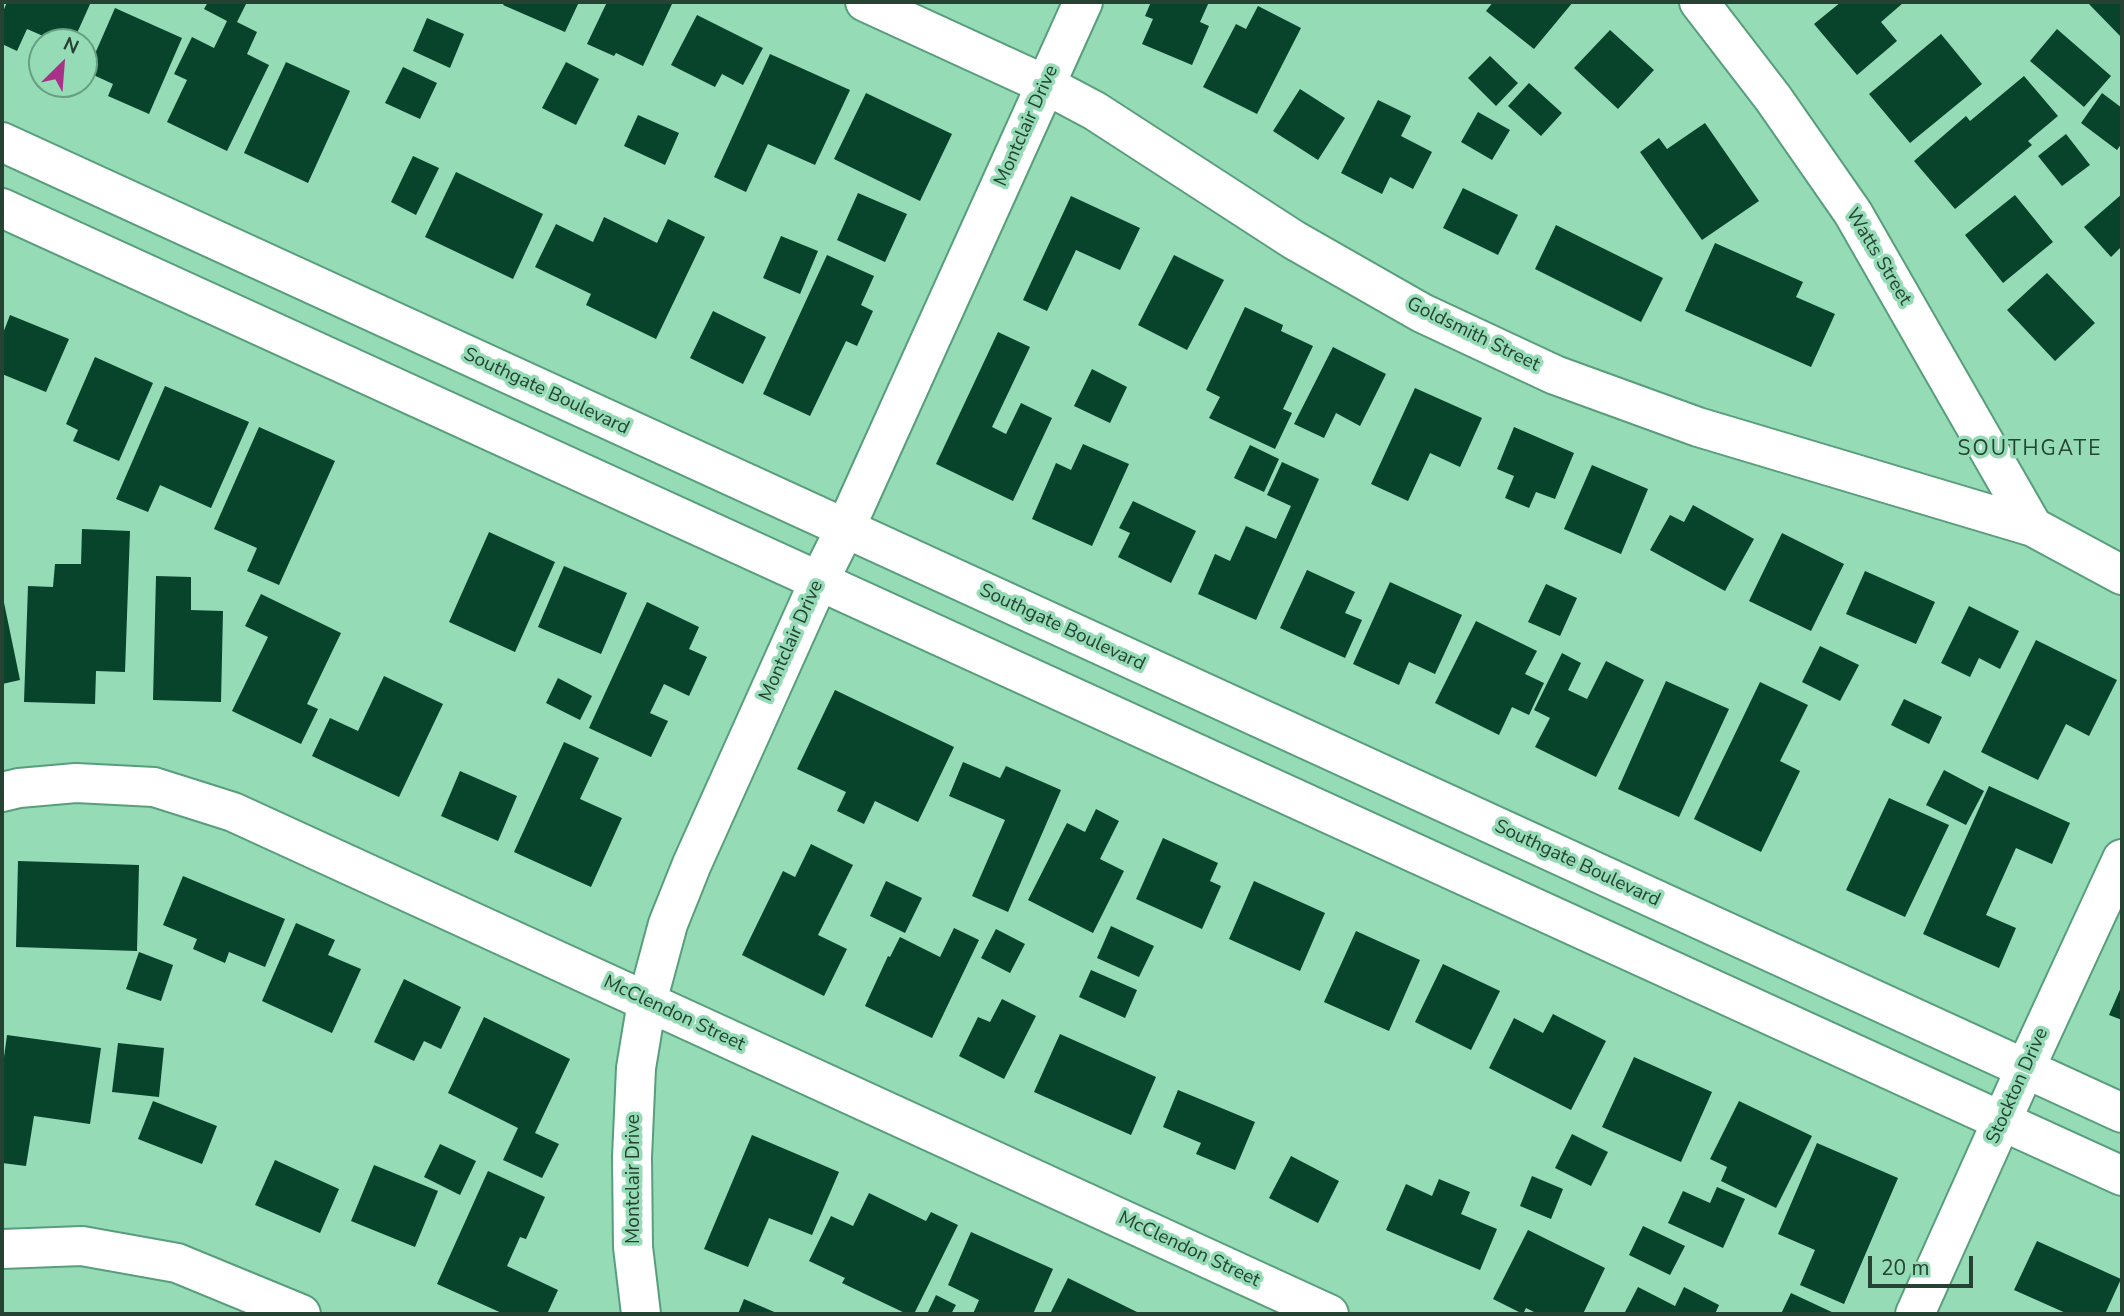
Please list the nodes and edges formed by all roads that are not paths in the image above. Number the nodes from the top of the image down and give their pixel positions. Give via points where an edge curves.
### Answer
1 (866, 2) edge
2 (1083, 2) edge
3 (1699, 2) edge
4 (1046, 85) junction
5 (2, 142) edge
6 (2, 208) edge
7 (2033, 527) junction
8 (845, 529) junction
9 (2122, 575) edge
10 (819, 581) junction
11 (2, 792) edge
12 (2122, 859) edge
13 (648, 1002) junction
14 (2025, 1069) junction
15 (2122, 1113) edge
16 (2002, 1121) junction
17 (2122, 1176) edge
18 (2, 1249) edge
19 (301, 1314) edge
20 (641, 1314) edge
21 (1329, 1314) edge
22 (1915, 1314) edge

1 - 4 street, Goldsmith Street
2 - 4 street, Montclair Drive
3 - 7 street, Watts Street via 1853,213
4 - 7 street, Goldsmith Street via 1095,111 1294,240 1422,313 1555,375 1698,427
4 - 8 street, Montclair Drive
5 - 8 street, Southgate Boulevard
6 - 10 street
7 - 9 street, Goldsmith Street
8 - 10 street, Montclair Drive
8 - 14 street, Southgate Boulevard
10 - 13 street, Montclair Drive via 692,864 668,924
10 - 16 street
11 - 13 street, McClendon Street via 76,783 154,787 233,812
12 - 14 street, Stockton Drive
13 - 20 street, Montclair Drive via 636,1068 632,1157 633,1247
13 - 21 street, McClendon Street
14 - 15 street, Southgate Boulevard
14 - 16 street, Stockton Drive
16 - 17 street
16 - 22 street, Stockton Drive
18 - 19 street via 82,1246 177,1262

